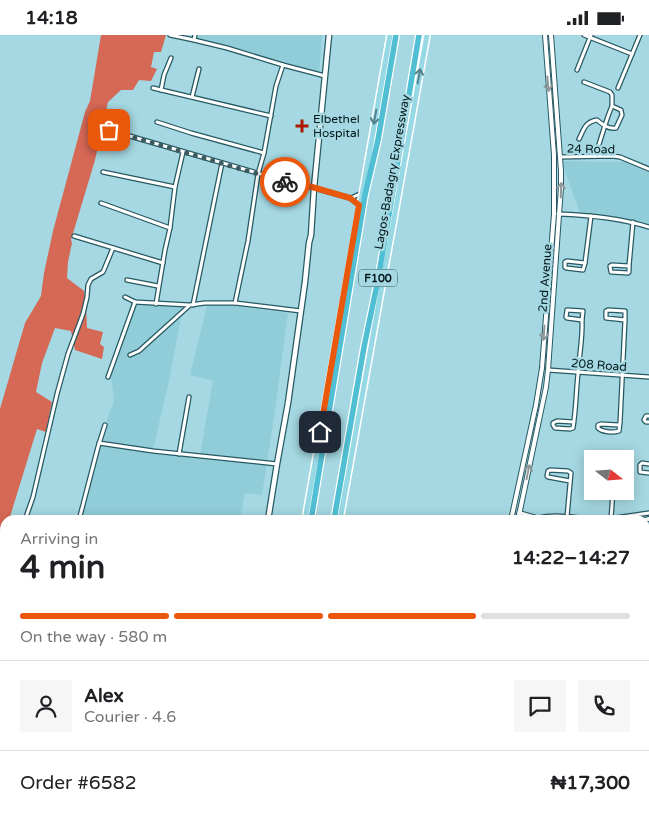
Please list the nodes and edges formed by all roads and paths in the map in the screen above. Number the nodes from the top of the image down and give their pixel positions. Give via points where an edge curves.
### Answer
1 (170, 35) edge
2 (195, 35) edge
3 (327, 35) edge
4 (390, 35) edge
5 (396, 35) edge
6 (419, 35) edge
7 (427, 35) edge
8 (544, 35) edge
9 (551, 35) edge
10 (584, 35) edge
11 (640, 35) edge
12 (591, 36) edge
13 (194, 40) junction
14 (632, 54) junction
15 (171, 58) dead end
16 (283, 65) junction
17 (199, 69) dead end
18 (577, 70) dead end
19 (324, 76) junction
20 (584, 82) dead end
21 (153, 88) dead end
22 (618, 88) dead end
23 (161, 90) junction
24 (192, 97) junction
25 (612, 106) junction
26 (270, 116) junction
27 (157, 122) dead end
28 (605, 126) junction
29 (109, 130) dead end
30 (579, 139) dead end
31 (183, 152) junction
32 (264, 153) junction
33 (595, 156) junction
34 (560, 157) junction
35 (222, 163) junction
36 (649, 169) edge
37 (103, 172) dead end
38 (258, 174) junction
39 (175, 187) junction
40 (313, 187) junction
41 (362, 193) junction
42 (350, 198) junction
43 (101, 203) dead end
44 (359, 205) junction
45 (554, 214) junction
46 (560, 214) junction
47 (591, 216) junction
48 (633, 222) junction
49 (649, 227) edge
50 (170, 228) junction
51 (74, 235) dead end
52 (113, 248) junction
53 (163, 263) junction
54 (584, 263) junction
55 (630, 266) junction
56 (127, 280) dead end
57 (158, 287) junction
58 (125, 297) dead end
59 (134, 302) junction
60 (235, 303) junction
61 (156, 304) junction
62 (192, 305) junction
63 (301, 311) junction
64 (582, 320) junction
65 (625, 320) junction
66 (130, 355) dead end
67 (548, 369) junction
68 (578, 372) junction
69 (622, 375) junction
70 (108, 377) dead end
71 (649, 377) edge
72 (189, 397) dead end
73 (649, 415) edge
74 (574, 422) junction
75 (649, 423) edge
76 (105, 425) dead end
77 (620, 425) junction
78 (99, 443) junction
79 (179, 454) junction
80 (277, 463) junction
81 (649, 464) edge
82 (649, 473) edge
83 (570, 481) junction
84 (612, 500) edge
85 (513, 512) junction
86 (519, 513) junction
87 (649, 513) edge
88 (27, 515) edge
89 (80, 515) edge
90 (269, 515) edge
91 (305, 515) edge
92 (312, 515) edge
93 (335, 515) edge
94 (341, 515) edge
95 (512, 515) edge
96 (525, 515) edge
97 (567, 515) edge
98 (611, 515) edge
99 (636, 515) edge

1 - 13 street
2 - 13 street
3 - 19 main road
4 -> 41 main road, Lagos-Badagry Expressway
5 - 92 highway, Lagos-Badagry Expressway / F100
6 - 93 highway, Lagos-Badagry Expressway / F100
94 -> 7 main road, Lagos-Badagry Expressway
8 -> 45 street, 2nd Avenue via 554,155
9 - 34 street, 2nd Avenue
10 - 12 street
11 - 14 street
12 - 14 street
12 - 18 street
13 - 16 street
14 - 22 street
15 - 23 street
16 - 19 street
16 - 26 street
17 - 24 street
19 - 40 main road
20 - 25 street via 610,92
21 - 23 street
23 - 24 street
24 - 26 street
25 - 28 street
25 - 28 street via 621,110 622,115 616,127
26 - 32 street
27 - 32 street
28 - 30 street via 597,120 590,121
28 - 33 street
29 - 31 street
31 - 35 street
31 - 39 street
32 - 38 street
33 - 34 street, 24 Road
33 - 36 street, 24 Road via 620,157
46 -> 34 street, 2nd Avenue
35 - 38 street
35 - 62 street
37 - 39 street
38 - 40 street
38 - 60 street
39 - 50 street
40 - 42 street
40 - 63 main road via 311,235
41 - 42 street
41 - 44 main road, Lagos-Badagry Expressway
42 - 44 street
43 - 50 street
44 - 91 main road, Lagos-Badagry Expressway
45 - 46 street
45 -> 85 street, 2nd Avenue via 542,368
46 - 47 street
46 - 67 street, 2nd Avenue
47 - 48 street
47 - 54 street
48 - 49 street
48 - 55 street
50 - 53 street
51 - 52 street
52 - 53 street
52 - 88 street via 103,272 91,279 88,285 83,314 59,386
53 - 57 street
54 - 54 street via 566,261 565,268 583,270
55 - 55 street via 611,265 610,271 628,273
56 - 57 street
57 - 61 street
58 - 59 street
59 - 61 street
59 - 70 street
60 - 62 street
60 - 63 street
61 - 62 street
62 - 66 street via 139,351
63 - 80 main road
64 - 64 street via 583,311 566,311 567,318
64 - 68 street
65 - 65 street via 625,311 606,310 606,318
65 - 69 street
67 - 68 street, 208 Road
86 -> 67 street, 2nd Avenue
68 - 69 street, 208 Road
68 - 74 street
69 - 71 street, 208 Road
69 - 77 street
72 - 79 street
73 - 75 street via 644,420
74 - 74 street via 557,421 553,425 555,428 572,429
76 - 78 street
77 - 77 street via 601,423 598,429 616,432
78 - 79 street
78 - 89 street
79 - 80 street
80 - 90 main road
81 - 82 street via 640,465 640,472
83 - 83 street via 548,477 548,471 568,471
83 - 97 street
84 - 98 street
85 - 86 street
85 - 95 street, 2nd Avenue
86 - 96 street
87 - 99 street

